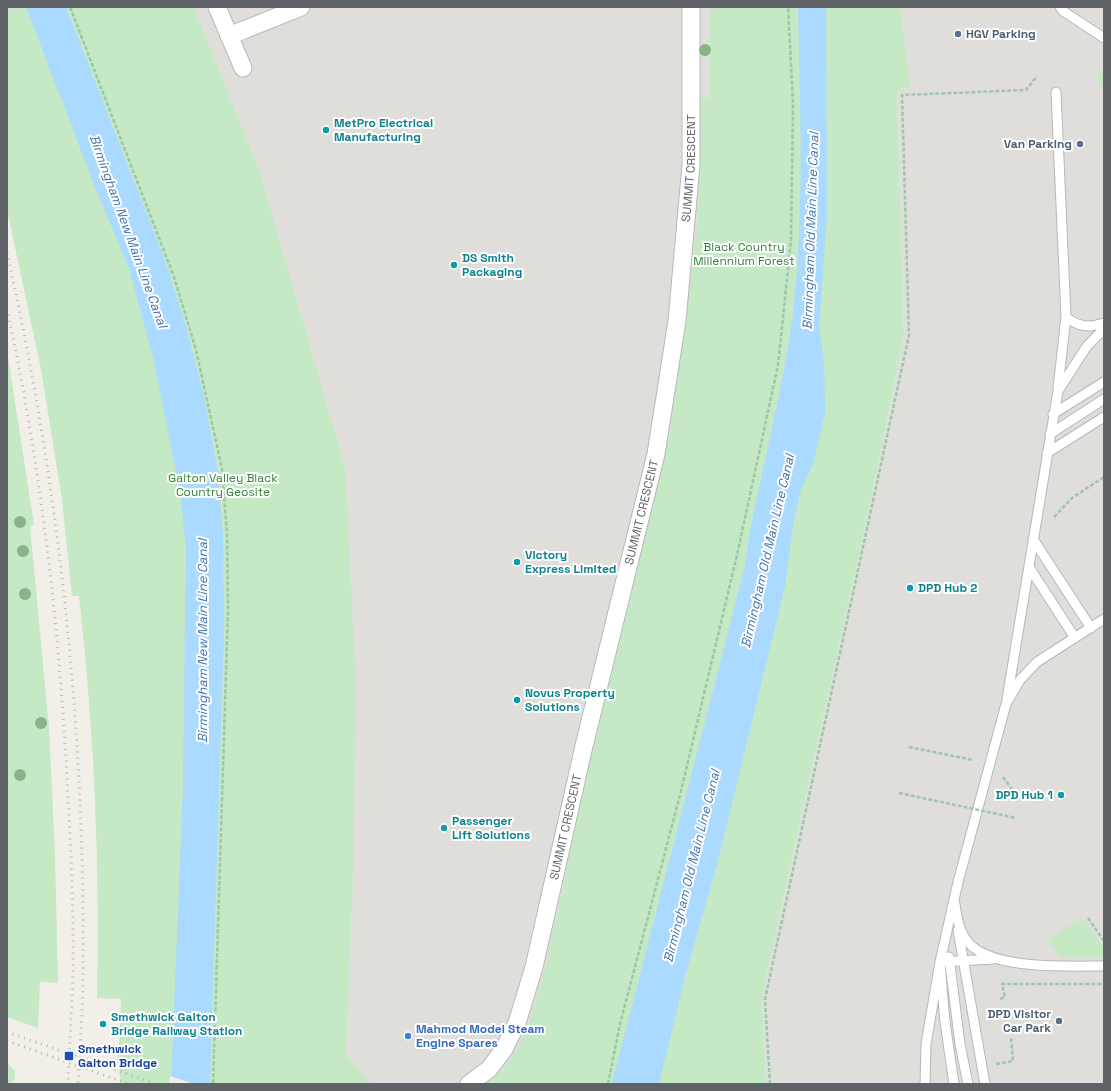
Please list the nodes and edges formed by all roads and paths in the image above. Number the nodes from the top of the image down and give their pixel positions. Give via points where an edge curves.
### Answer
1 (70, 7) edge
2 (217, 7) edge
3 (301, 7) edge
4 (691, 7) edge
5 (788, 7) edge
6 (1060, 7) edge
7 (230, 36) junction
8 (1104, 38) edge
9 (243, 68) dead end
10 (1037, 76) dead end
11 (1056, 92) dead end
12 (1066, 317) junction
13 (1104, 323) edge
14 (1104, 329) edge
15 (1104, 382) edge
16 (1058, 391) junction
17 (1104, 399) edge
18 (1053, 414) junction
19 (1104, 417) edge
20 (1050, 434) junction
21 (1046, 453) junction
22 (1104, 477) edge
23 (1051, 520) dead end
24 (1033, 539) junction
25 (1028, 567) junction
26 (1104, 619) edge
27 (1091, 628) junction
28 (1075, 638) junction
29 (1006, 704) junction
30 (909, 747) dead end
31 (973, 760) dead end
32 (1002, 776) dead end
33 (1014, 792) dead end
34 (899, 793) dead end
35 (1016, 818) dead end
36 (954, 899) junction
37 (1088, 918) dead end
38 (957, 922) junction
39 (1104, 941) edge
40 (994, 959) junction
41 (963, 961) junction
42 (945, 962) junction
43 (1104, 966) edge
44 (1104, 984) edge
45 (1000, 999) dead end
46 (1011, 1038) dead end
47 (995, 1071) dead end
48 (213, 1084) edge
49 (469, 1084) edge
50 (608, 1084) edge
51 (770, 1084) edge
52 (925, 1084) edge
53 (954, 1084) edge
54 (968, 1084) edge
55 (985, 1084) edge

1 - 48 path via 174,277 196,350 222,469 227,534 228,610
2 - 7 street
3 - 7 street
4 - 49 street, SUMMIT CRESCENT via 691,166 677,321 656,454 584,746 534,967 517,1023 504,1049 489,1069
5 - 50 path via 793,103 791,240 778,365 736,563 680,795 620,1024
6 - 8 lane
7 - 9 street
10 - 51 path via 1026,90 902,95 909,335 765,999
11 - 12 lane
12 - 13 lane via 1075,324 1088,327
12 - 16 lane
14 - 16 lane via 1087,346
15 - 18 lane
16 - 18 lane
17 - 20 lane
18 - 20 lane
19 - 21 lane
20 - 21 lane
21 - 24 lane
22 - 23 path via 1072,498
24 - 25 lane
24 - 27 lane
25 - 28 lane
25 - 29 lane
26 - 27 lane
27 - 28 lane
28 - 29 lane via 1037,662 1020,680
29 - 36 lane
30 - 31 path
32 - 33 path
34 - 35 path, bridge
36 - 38 lane
36 - 42 lane via 946,935
37 - 39 path
38 - 40 lane via 975,950
38 - 41 lane
40 - 41 lane
40 - 43 lane via 1045,965
41 - 42 lane
41 - 55 lane
42 - 52 lane via 926,1044
42 - 53 lane via 945,1022
42 - 54 lane
44 - 45 path via 1002,984 1005,998
46 - 47 path via 1013,1061 994,1064

